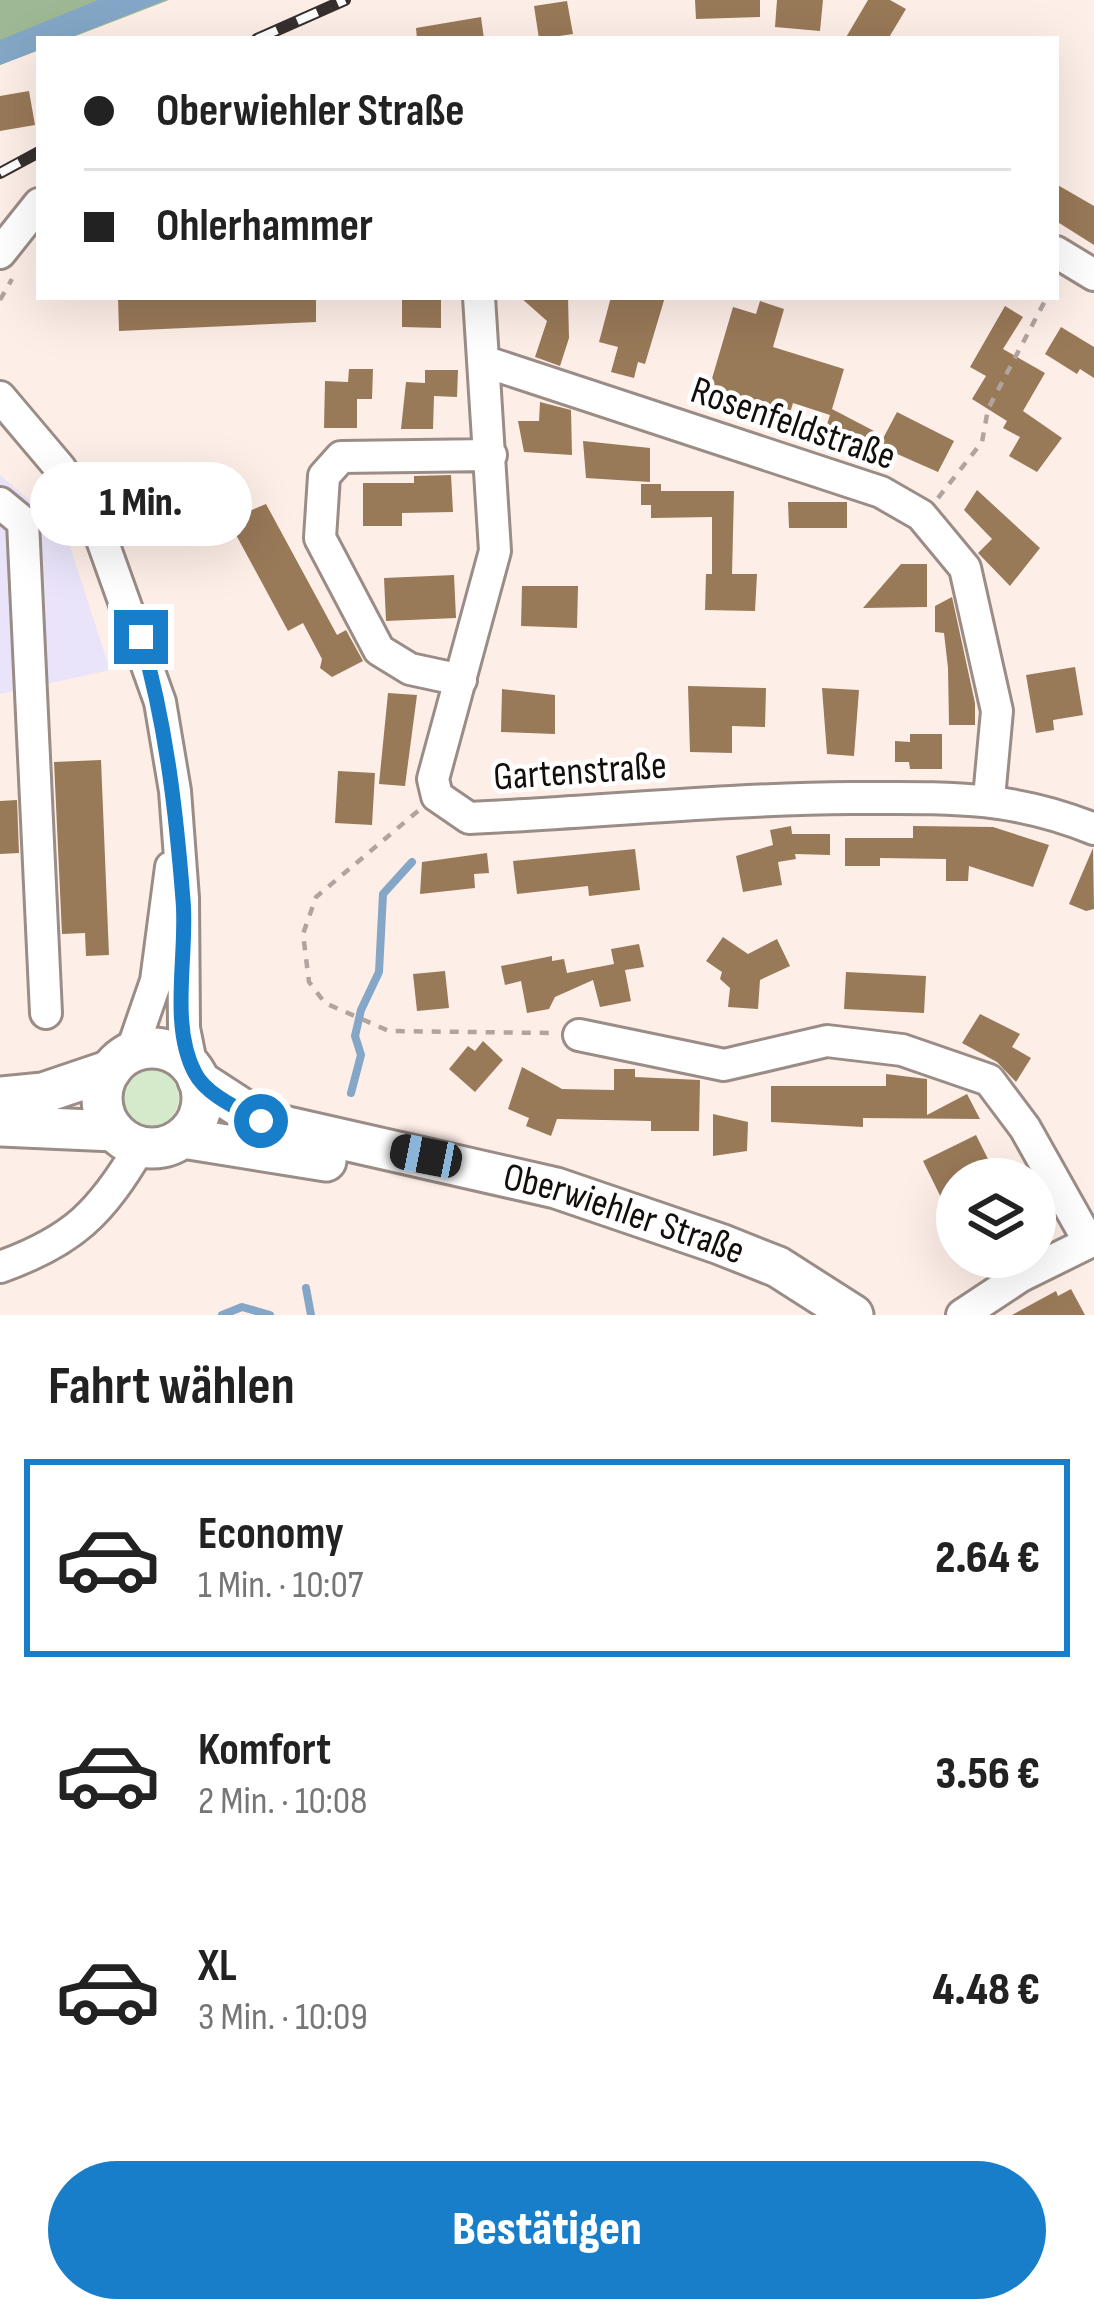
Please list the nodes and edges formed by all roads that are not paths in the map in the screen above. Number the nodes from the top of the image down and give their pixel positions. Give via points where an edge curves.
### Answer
1 (36, 208) edge
2 (0, 253) edge
3 (1059, 254) edge
4 (1094, 275) edge
5 (478, 300) edge
6 (486, 362) junction
7 (0, 397) edge
8 (491, 455) junction
9 (0, 502) edge
10 (461, 680) junction
11 (989, 798) junction
12 (1094, 829) edge
13 (176, 850) junction
14 (46, 1012) dead end
15 (579, 1036) road end
16 (121, 1062) junction
17 (195, 1074) junction
18 (0, 1097) edge
19 (0, 1126) edge
20 (183, 1138) junction
21 (127, 1139) junction
22 (1092, 1241) edge
23 (0, 1267) edge
24 (845, 1311) edge
25 (962, 1315) edge

1 - 2 street
3 - 4 street
5 - 6 street, Gartenstraße
6 - 8 street, Gartenstraße
6 - 11 street, Rosenfeldstraße via 881,492 921,514 964,568 997,711
7 - 13 street via 60,467 101,537 141,637 171,769
8 - 10 street, Gartenstraße via 495,551
8 - 10 street via 341,457 324,476 320,538 379,650 410,669
9 - 14 street via 23,522
10 - 11 street, Gartenstraße via 433,779 436,796 469,818 764,800
11 - 12 street, Gartenstraße
13 - 16 street via 156,981
13 - 17 street via 184,1028
15 - 22 street via 724,1065 826,1041 902,1050 989,1080
16 - 17 main road via 158,1049
16 - 18 main road via 43,1093
16 - 21 main road via 102,1101
17 - 20 main road via 200,1112
17 - 24 main road, Oberwiehler Straße via 261,1121 556,1188 778,1267
19 - 21 main road
20 - 21 main road via 155,1148
20 - 24 main road, Oberwiehler Straße via 483,1193
21 - 23 street via 109,1199 44,1251
22 - 25 street

